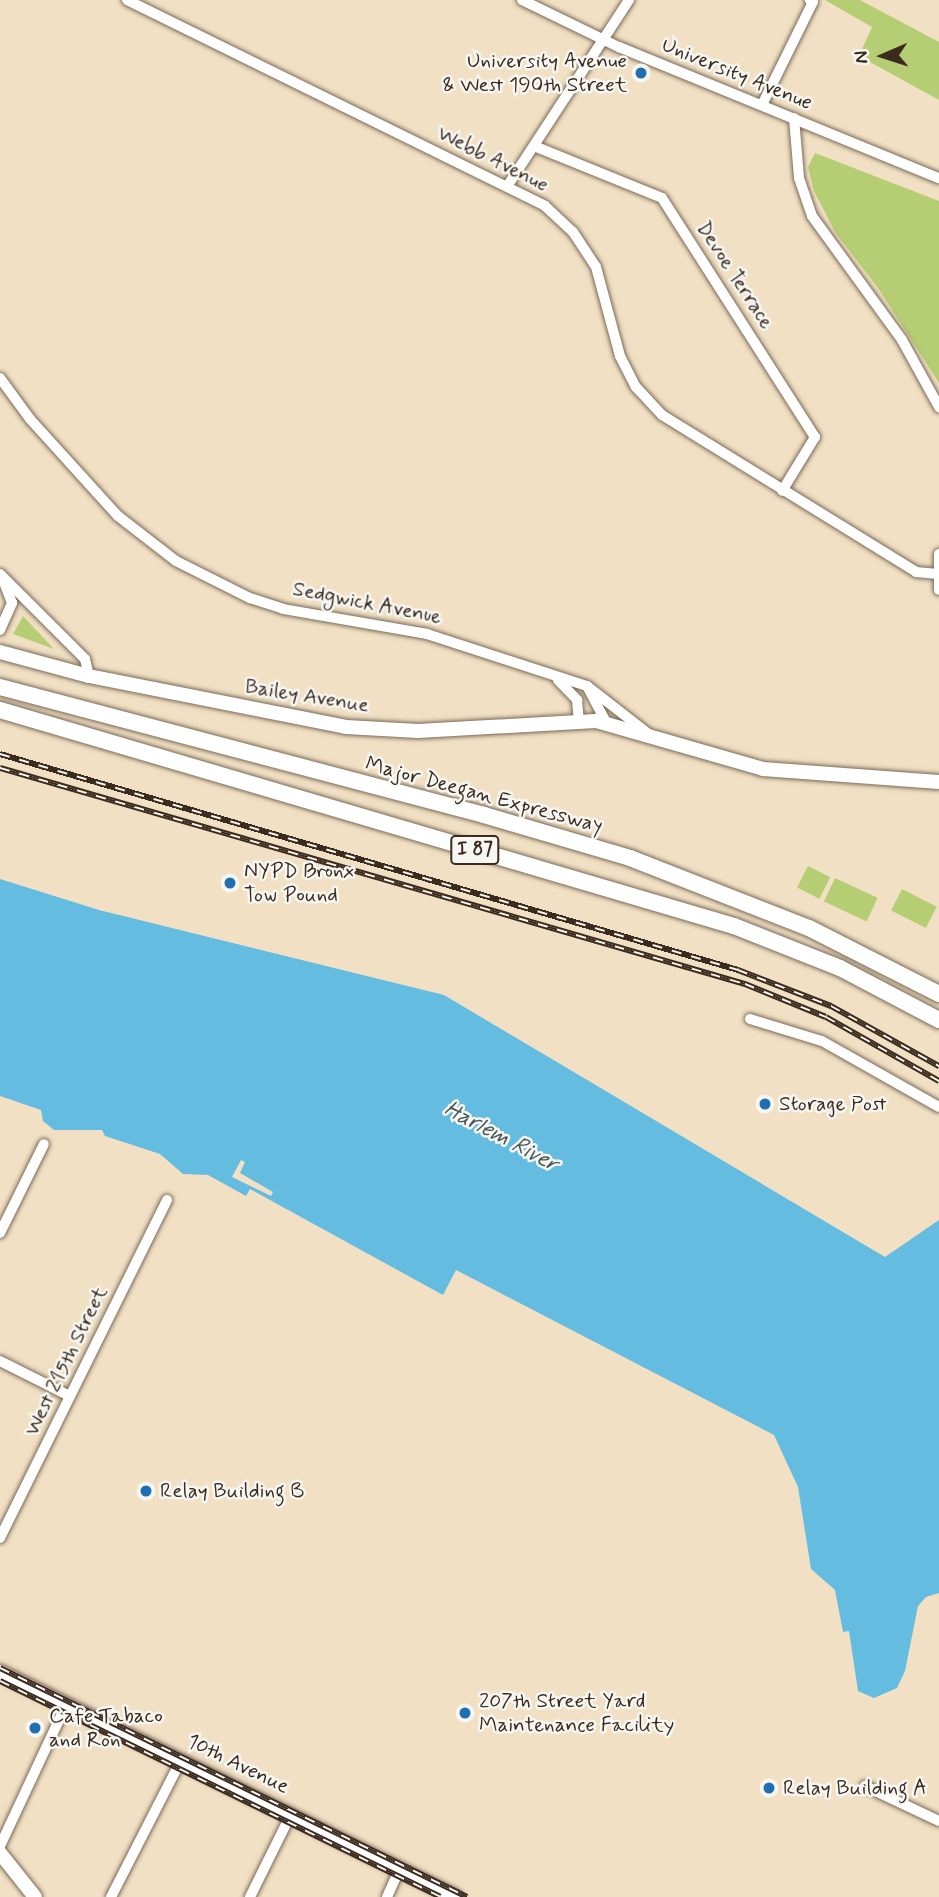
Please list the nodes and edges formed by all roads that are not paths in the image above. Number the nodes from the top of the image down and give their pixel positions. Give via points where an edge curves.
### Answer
1 (127, 0) edge
2 (522, 0) edge
3 (629, 0) edge
4 (811, 1) edge
5 (603, 39) junction
6 (762, 105) junction
7 (793, 118) junction
8 (534, 146) junction
9 (939, 178) edge
10 (508, 185) junction
11 (0, 378) edge
12 (939, 407) edge
13 (782, 491) junction
14 (939, 554) edge
15 (0, 574) edge
16 (938, 575) edge
17 (939, 590) edge
18 (27, 601) junction
19 (12, 603) junction
20 (0, 630) edge
21 (0, 652) edge
22 (89, 677) junction
23 (556, 678) junction
24 (587, 686) junction
25 (0, 687) edge
26 (0, 710) edge
27 (579, 722) junction
28 (610, 723) junction
29 (650, 734) junction
30 (939, 782) edge
31 (939, 994) edge
32 (750, 1018) dead end
33 (939, 1020) edge
34 (939, 1107) edge
35 (44, 1144) dead end
36 (167, 1200) dead end
37 (0, 1233) edge
38 (0, 1361) edge
39 (70, 1396) junction
40 (0, 1538) edge
41 (0, 1672) edge
42 (66, 1705) junction
43 (181, 1760) junction
44 (865, 1786) dead end
45 (291, 1814) junction
46 (939, 1821) edge
47 (0, 1846) edge
48 (0, 1853) edge
49 (400, 1868) junction
50 (441, 1892) edge
51 (35, 1897) edge
52 (111, 1897) edge
53 (250, 1897) edge
54 (387, 1897) edge
55 (456, 1897) edge

1 - 10 street, Webb Avenue
2 - 5 street, University Avenue
3 - 5 street
4 - 6 street
5 - 6 street, University Avenue
5 - 8 street
6 - 7 street, University Avenue
7 - 9 street, University Avenue
7 - 12 street via 799,178 812,216 902,340
8 - 10 street
8 - 13 street, Devoe Terrace via 662,198 816,437
10 - 13 street, Webb Avenue via 545,206 585,249 604,287 620,356 647,401 677,427
11 - 23 street, Sedgwick Avenue via 30,419 118,516 188,567 283,609 427,634
13 - 16 street, Webb Avenue via 916,572
14 - 16 street
15 - 18 street
15 - 19 street
16 - 17 street
18 - 19 street
18 - 22 street via 85,659
19 - 20 street
21 - 22 main road, Bailey Avenue
22 - 27 main road, Bailey Avenue via 346,727 418,731
23 - 24 street, Sedgwick Avenue
23 - 27 street via 577,699
24 - 28 street
24 - 29 street, Sedgwick Avenue
25 - 31 highway, Major Deegan Expressway / I 87 via 618,855 797,922
26 - 33 highway, I 87 via 734,926 840,968
27 - 28 main road, Bailey Avenue
28 - 29 main road, Sedgwick Avenue
29 - 30 main road, Sedgwick Avenue via 763,769
32 - 34 street via 822,1041
35 - 37 street
36 - 39 street, West 215th Street
38 - 39 street
39 - 40 street, West 215th Street
41 - 42 main road, 10th Avenue
42 - 43 main road, 10th Avenue
42 - 47 street
43 - 45 main road, 10th Avenue
43 - 52 street
44 - 46 street
45 - 49 main road, 10th Avenue
45 - 53 street
48 - 51 main road
49 - 50 main road, 10th Avenue
49 - 54 street
50 - 55 main road, 10th Avenue

